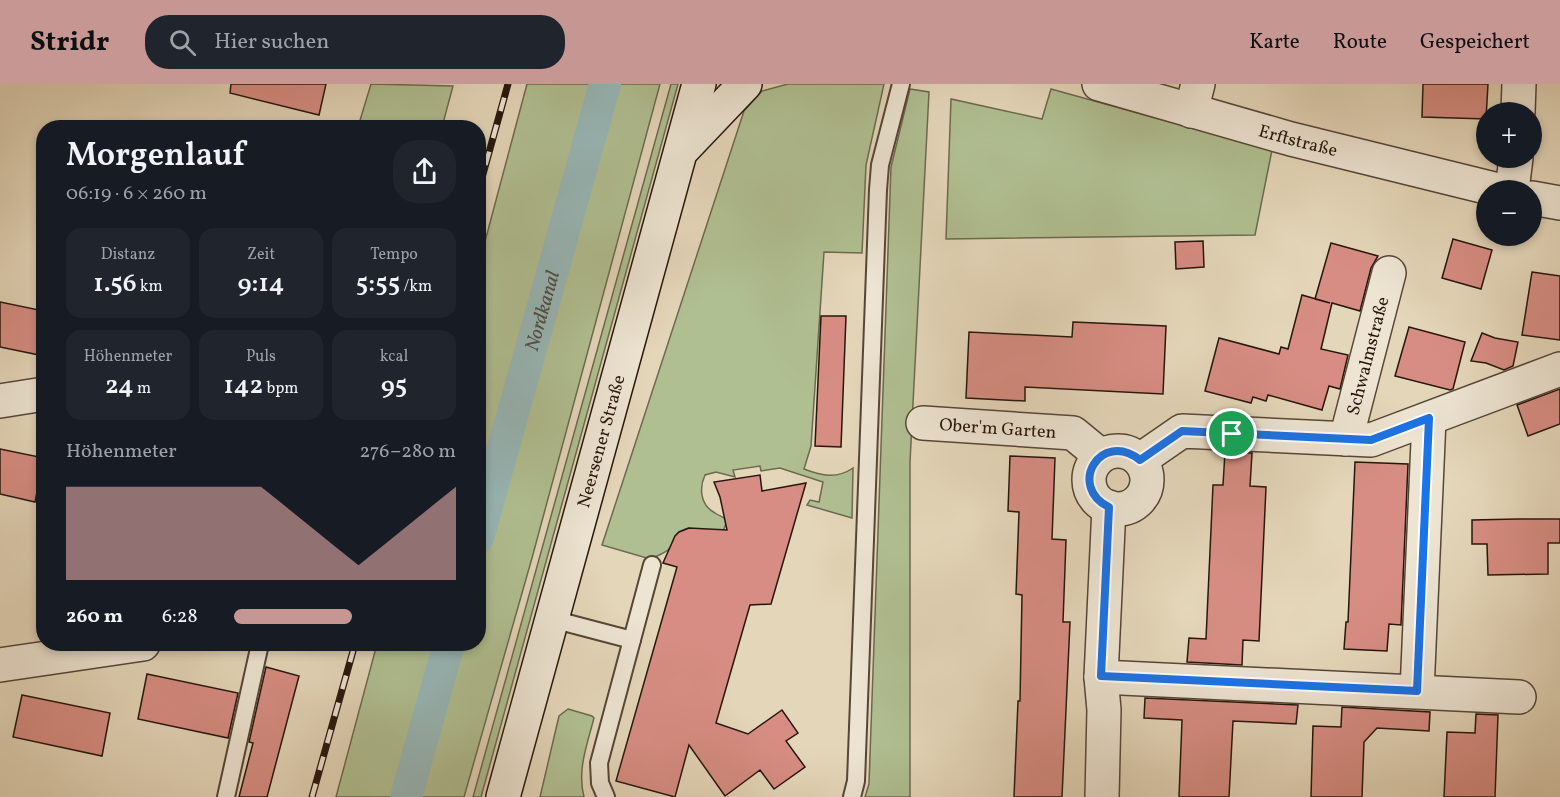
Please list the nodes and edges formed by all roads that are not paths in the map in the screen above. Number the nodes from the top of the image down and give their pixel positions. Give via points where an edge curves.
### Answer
1 (699, 84) edge
2 (745, 84) edge
3 (901, 84) edge
4 (1099, 84) edge
5 (1519, 84) edge
6 (1194, 98) edge
7 (1518, 102) edge
8 (681, 151) junction
9 (1476, 185) edge
10 (1542, 200) edge
11 (1560, 203) edge
12 (1389, 273) dead end
13 (1560, 369) edge
14 (36, 395) edge
15 (0, 401) edge
16 (1429, 418) junction
17 (923, 423) dead end
18 (1346, 439) junction
19 (1101, 456) junction
20 (1140, 460) junction
21 (1109, 507) junction
22 (652, 565) dead end
23 (552, 619) junction
24 (632, 640) junction
25 (95, 651) edge
26 (258, 651) edge
27 (0, 665) edge
28 (1101, 676) junction
29 (1417, 691) junction
30 (1519, 697) dead end
31 (226, 797) edge
32 (503, 797) edge
33 (606, 797) edge
34 (852, 797) edge
35 (1102, 797) edge

1 - 8 street, Neersener Straße
2 - 8 street
3 - 34 lane via 880,165 878,190 856,781
4 - 6 street, Erftstraße
5 - 7 street
6 - 9 street, Erftstraße via 1291,139
8 - 23 street, Neersener Straße
10 - 11 street
12 - 18 street, Schwalmstraße
13 - 16 street, Schwalmstraße
14 - 15 street
16 - 18 street, Schwalmstraße via 1371,440
16 - 29 street
17 - 19 street, Ober'm Garten via 1073,433
18 - 20 street, Schwalmstraße via 1182,431
19 - 20 street via 1117,450
19 - 21 street via 1090,471 1089,480 1094,497
20 - 21 street via 1148,477 1143,496 1128,507
21 - 28 street
22 - 24 lane
23 - 24 lane
23 - 32 street, Neersener Straße
24 - 33 lane via 599,763 600,783
25 - 27 street
26 - 31 lane
28 - 29 street
28 - 35 street
29 - 30 street

